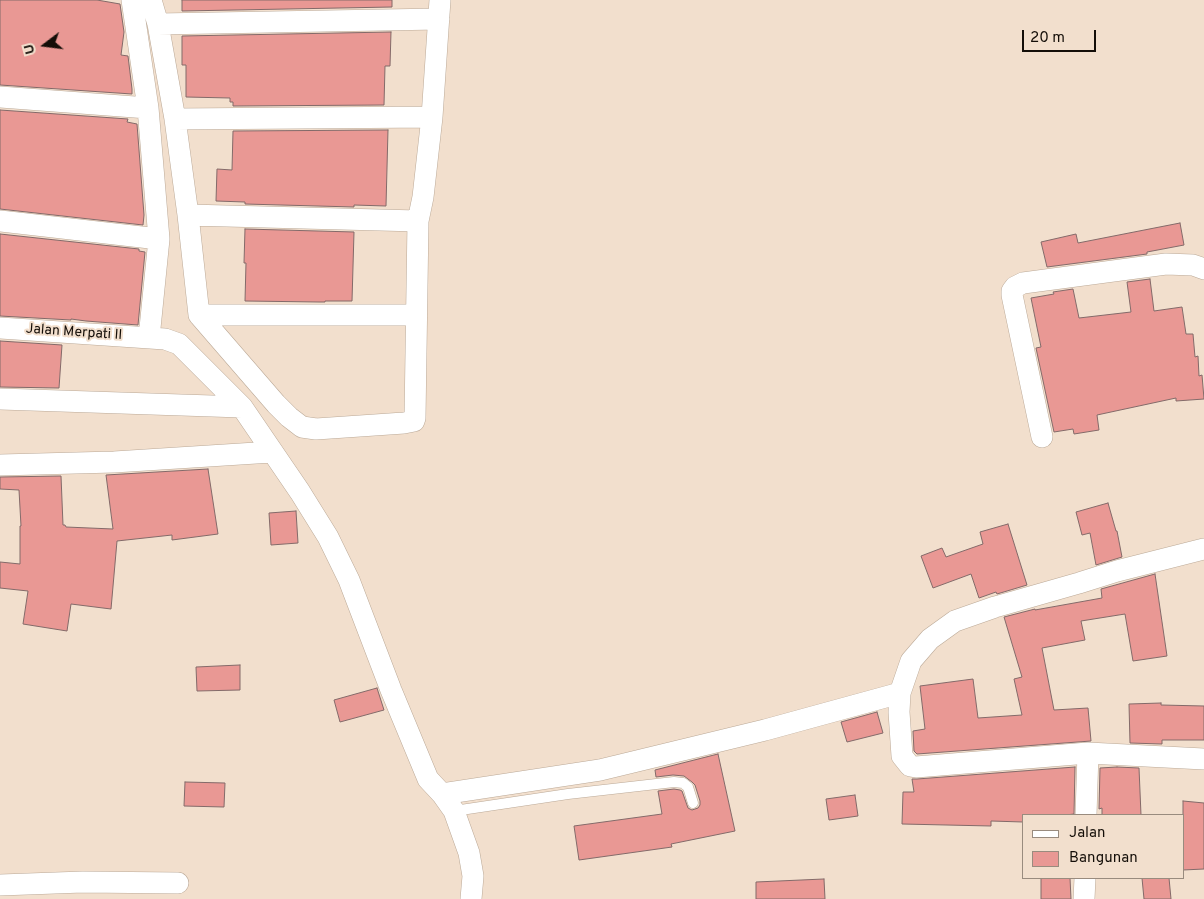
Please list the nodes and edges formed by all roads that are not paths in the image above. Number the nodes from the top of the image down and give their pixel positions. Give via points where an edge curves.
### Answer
1 (132, 0) edge
2 (151, 0) edge
3 (440, 10) edge
4 (158, 24) junction
5 (0, 97) edge
6 (148, 108) junction
7 (432, 117) junction
8 (175, 119) junction
9 (188, 215) junction
10 (0, 221) edge
11 (418, 221) junction
12 (159, 239) junction
13 (1204, 270) edge
14 (416, 315) junction
15 (199, 316) junction
16 (0, 328) edge
17 (149, 338) junction
18 (0, 399) edge
19 (242, 408) junction
20 (1042, 437) dead end
21 (272, 452) junction
22 (0, 465) edge
23 (1204, 550) edge
24 (900, 694) junction
25 (1088, 753) junction
26 (1204, 759) edge
27 (448, 802) junction
28 (693, 803) dead end
29 (1086, 814) edge
30 (1085, 879) edge
31 (178, 883) dead end
32 (0, 884) edge
33 (471, 899) edge
34 (1084, 899) edge

1 - 6 street
2 - 4 street
3 - 4 street
3 - 7 street
4 - 8 street
5 - 6 street
6 - 12 street
7 - 8 street
7 - 11 street
8 - 9 street
9 - 11 street
9 - 15 street
10 - 12 street
11 - 14 street
12 - 17 street
13 - 20 street via 1193,265 1166,264 1023,283 1015,287 1012,295
14 - 15 street
14 - 15 street via 414,421 316,429 302,427 289,417
16 - 17 street, Jalan Merpati II
17 - 19 street, Jalan Merpati II via 179,344
18 - 19 street
19 - 21 street, Jalan Merpati II
21 - 22 street
21 - 27 street, Jalan Merpati II via 328,537 349,580 428,779
23 - 24 street via 1117,571 954,621 930,639 911,661
24 - 25 street via 902,756 910,766
24 - 27 street via 600,770
25 - 26 street
25 - 29 street
27 - 28 lane via 568,794 674,782 688,787
27 - 33 street, Jalan Merpati II via 469,853 473,876
30 - 34 street
31 - 32 street

